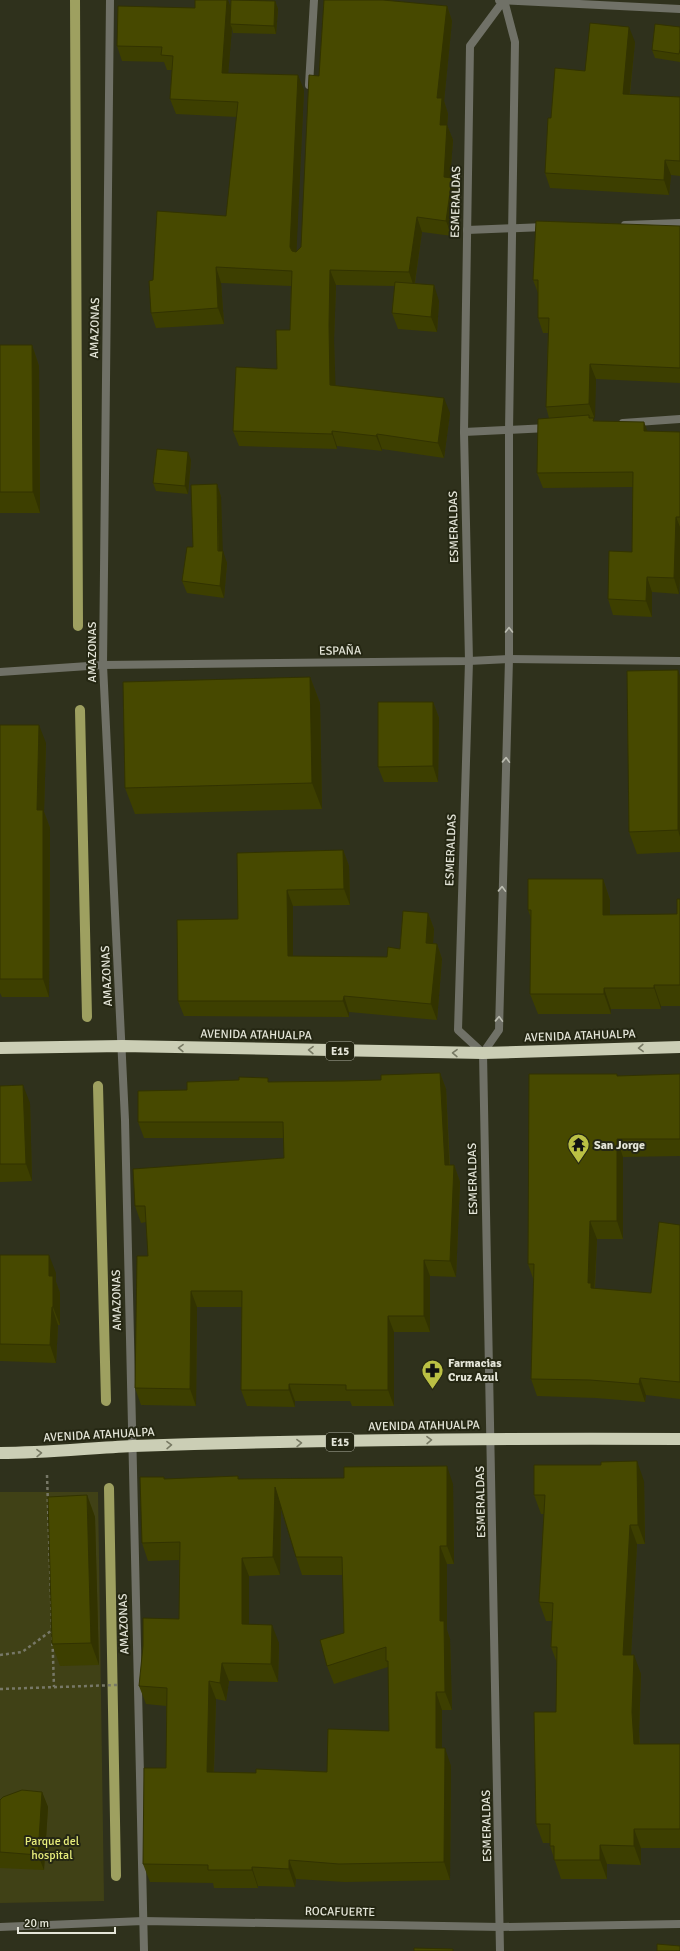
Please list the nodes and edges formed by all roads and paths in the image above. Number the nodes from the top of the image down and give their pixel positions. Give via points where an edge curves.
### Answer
1 (110, 0) edge
2 (314, 0) edge
3 (498, 0) edge
4 (504, 0) edge
5 (680, 9) edge
6 (309, 95) edge
7 (680, 223) edge
8 (616, 225) edge
9 (552, 227) edge
10 (512, 228) junction
11 (467, 230) junction
12 (680, 419) edge
13 (618, 423) edge
14 (555, 428) edge
15 (509, 431) junction
16 (464, 432) junction
17 (509, 659) junction
18 (469, 661) junction
19 (680, 661) edge
20 (103, 665) junction
21 (0, 672) edge
22 (122, 1046) junction
23 (680, 1047) edge
24 (0, 1048) edge
25 (482, 1053) junction
26 (491, 1438) junction
27 (680, 1439) edge
28 (131, 1446) junction
29 (0, 1453) edge
30 (45, 1453) junction
31 (51, 1631) junction
32 (0, 1655) edge
33 (138, 1684) junction
34 (54, 1687) junction
35 (0, 1688) edge
36 (143, 1921) junction
37 (680, 1924) edge
38 (0, 1927) edge
39 (501, 1927) junction
40 (144, 1951) edge
41 (500, 1951) edge

1 - 20 street, AMAZONAS
2 - 6 street
3 - 4 street
4 - 5 street
4 - 10 street via 516,42
4 - 11 street, ESMERALDAS via 470,46
7 - 8 street
9 - 10 street
10 - 11 street
10 - 15 street
11 - 16 street, ESMERALDAS
12 - 13 street
14 - 15 street
15 - 16 street
17 -> 15 street
16 - 18 street, ESMERALDAS
17 - 18 street, ESPAÑA
17 - 19 street, ESPAÑA
25 -> 17 street via 499,1030
18 - 20 street, ESPAÑA
18 - 25 street, ESMERALDAS via 458,1030
20 - 21 street, ESPAÑA
20 - 22 street, AMAZONAS
22 - 24 highway, AVENIDA ATAHUALPA / E15
25 -> 22 highway, AVENIDA ATAHUALPA / E15
22 - 28 street, AMAZONAS
23 -> 25 highway, AVENIDA ATAHUALPA / E15
25 - 26 street, ESMERALDAS
26 - 27 highway, AVENIDA ATAHUALPA / E15
28 -> 26 highway, AVENIDA ATAHUALPA / E15
26 - 39 street, ESMERALDAS
28 - 30 highway, AVENIDA ATAHUALPA / E15
28 - 33 street, AMAZONAS
29 -> 30 highway, AVENIDA ATAHUALPA / E15
30 - 31 path
31 - 32 path via 22,1652
31 - 34 path
33 - 34 path
33 - 36 street, AMAZONAS
34 - 35 path
36 - 38 street, ROCAFUERTE
36 - 39 street, ROCAFUERTE
36 - 40 street, AMAZONAS
37 - 39 street, ROCAFUERTE
39 - 41 street, ESMERALDAS

